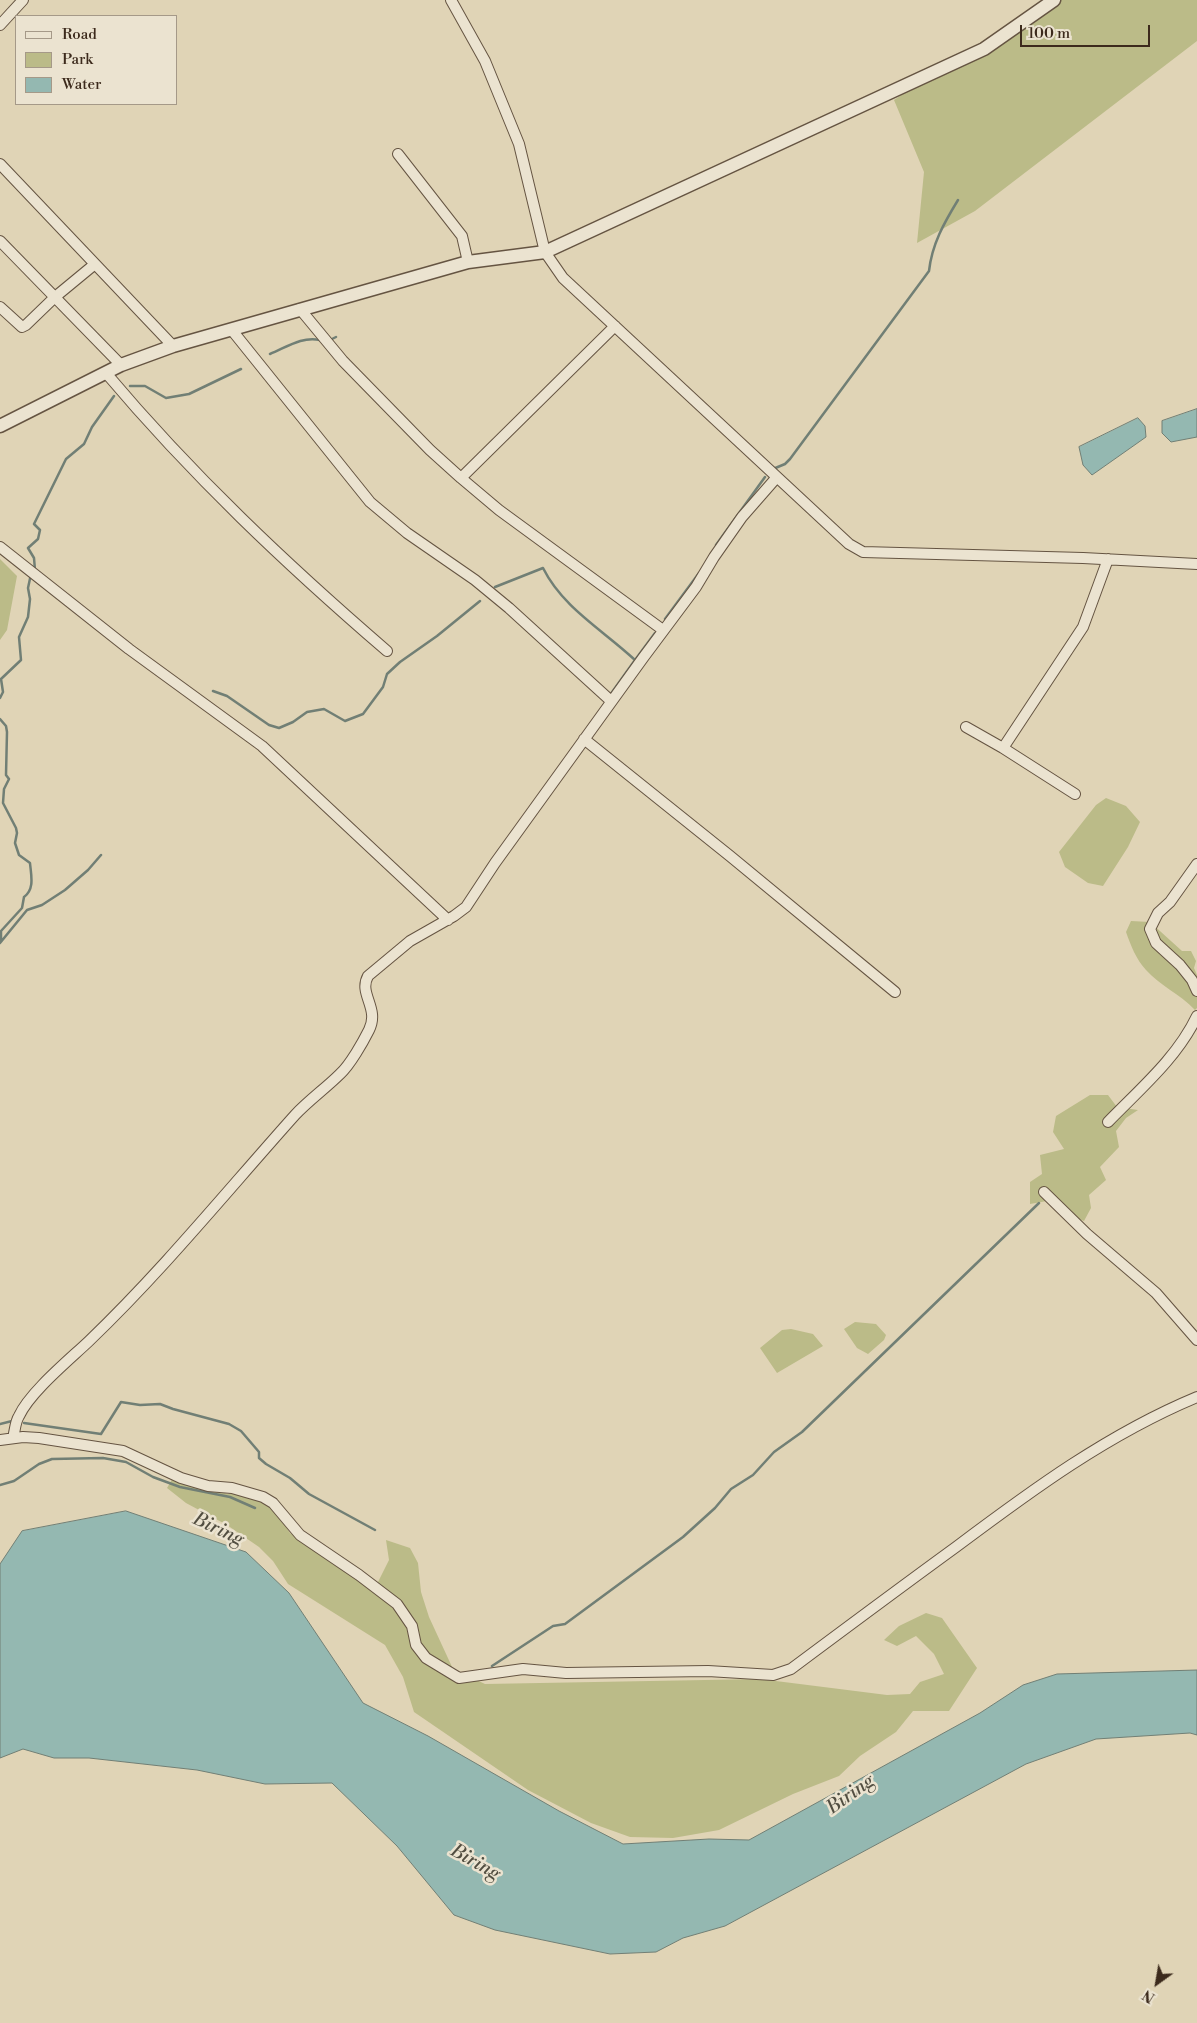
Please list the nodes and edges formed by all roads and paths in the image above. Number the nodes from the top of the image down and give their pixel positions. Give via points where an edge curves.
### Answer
1 (23, 0) edge
2 (451, 0) edge
3 (1054, 0) edge
4 (0, 25) edge
5 (398, 154) dead end
6 (0, 164) edge
7 (0, 241) edge
8 (545, 252) junction
9 (468, 262) junction
10 (95, 264) junction
11 (55, 297) junction
12 (0, 307) edge
13 (300, 309) junction
14 (615, 326) junction
15 (231, 329) junction
16 (173, 346) junction
17 (122, 365) junction
18 (106, 373) junction
19 (0, 426) edge
20 (461, 478) junction
21 (777, 478) junction
22 (0, 547) edge
23 (1108, 559) junction
24 (1197, 564) edge
25 (663, 630) junction
26 (386, 651) dead end
27 (611, 701) junction
28 (966, 727) dead end
29 (584, 739) junction
30 (1003, 748) junction
31 (1075, 794) dead end
32 (1197, 864) edge
33 (448, 920) junction
34 (1197, 991) edge
35 (895, 992) dead end
36 (1197, 1016) edge
37 (1108, 1122) dead end
38 (1044, 1192) dead end
39 (1197, 1340) edge
40 (1197, 1397) edge
41 (13, 1438) junction
42 (0, 1440) edge

1 - 4 street
2 - 8 street via 485,61 519,144
3 - 8 street via 984,49
5 - 9 street via 462,236
6 - 10 street
7 - 11 street
8 - 9 street
8 - 14 street via 563,278
9 - 13 street
10 - 11 street
10 - 16 street
11 - 12 street via 22,327
11 - 17 street
13 - 15 street
13 - 20 street via 344,361
14 - 20 street
14 - 21 street
15 - 16 street
15 - 27 street via 370,502 509,608
16 - 17 street
17 - 18 street
18 - 19 street
18 - 26 street via 227,506
20 - 25 street via 499,510
21 - 23 street via 849,544 863,552
21 - 25 street via 742,517
22 - 33 street via 129,649 262,746
23 - 24 street
23 - 30 street via 1083,627
25 - 27 street
27 - 29 street
28 - 30 street
29 - 33 street via 466,907
29 - 35 street
30 - 31 street
32 - 34 street via 1170,902 1158,913 1150,929 1156,944 1180,965
33 - 41 street via 410,941 368,976 364,983 373,1019 342,1073 297,1112 160,1269 37,1391 18,1416
36 - 37 street via 1166,1062
38 - 39 street via 1156,1293
40 - 41 street via 1164,1411 1084,1455 791,1669 773,1675 708,1671 566,1673 523,1670 459,1678 426,1658 416,1645 412,1626 397,1604 300,1535 274,1503 263,1497 181,1478 123,1452 39,1438
41 - 42 street

